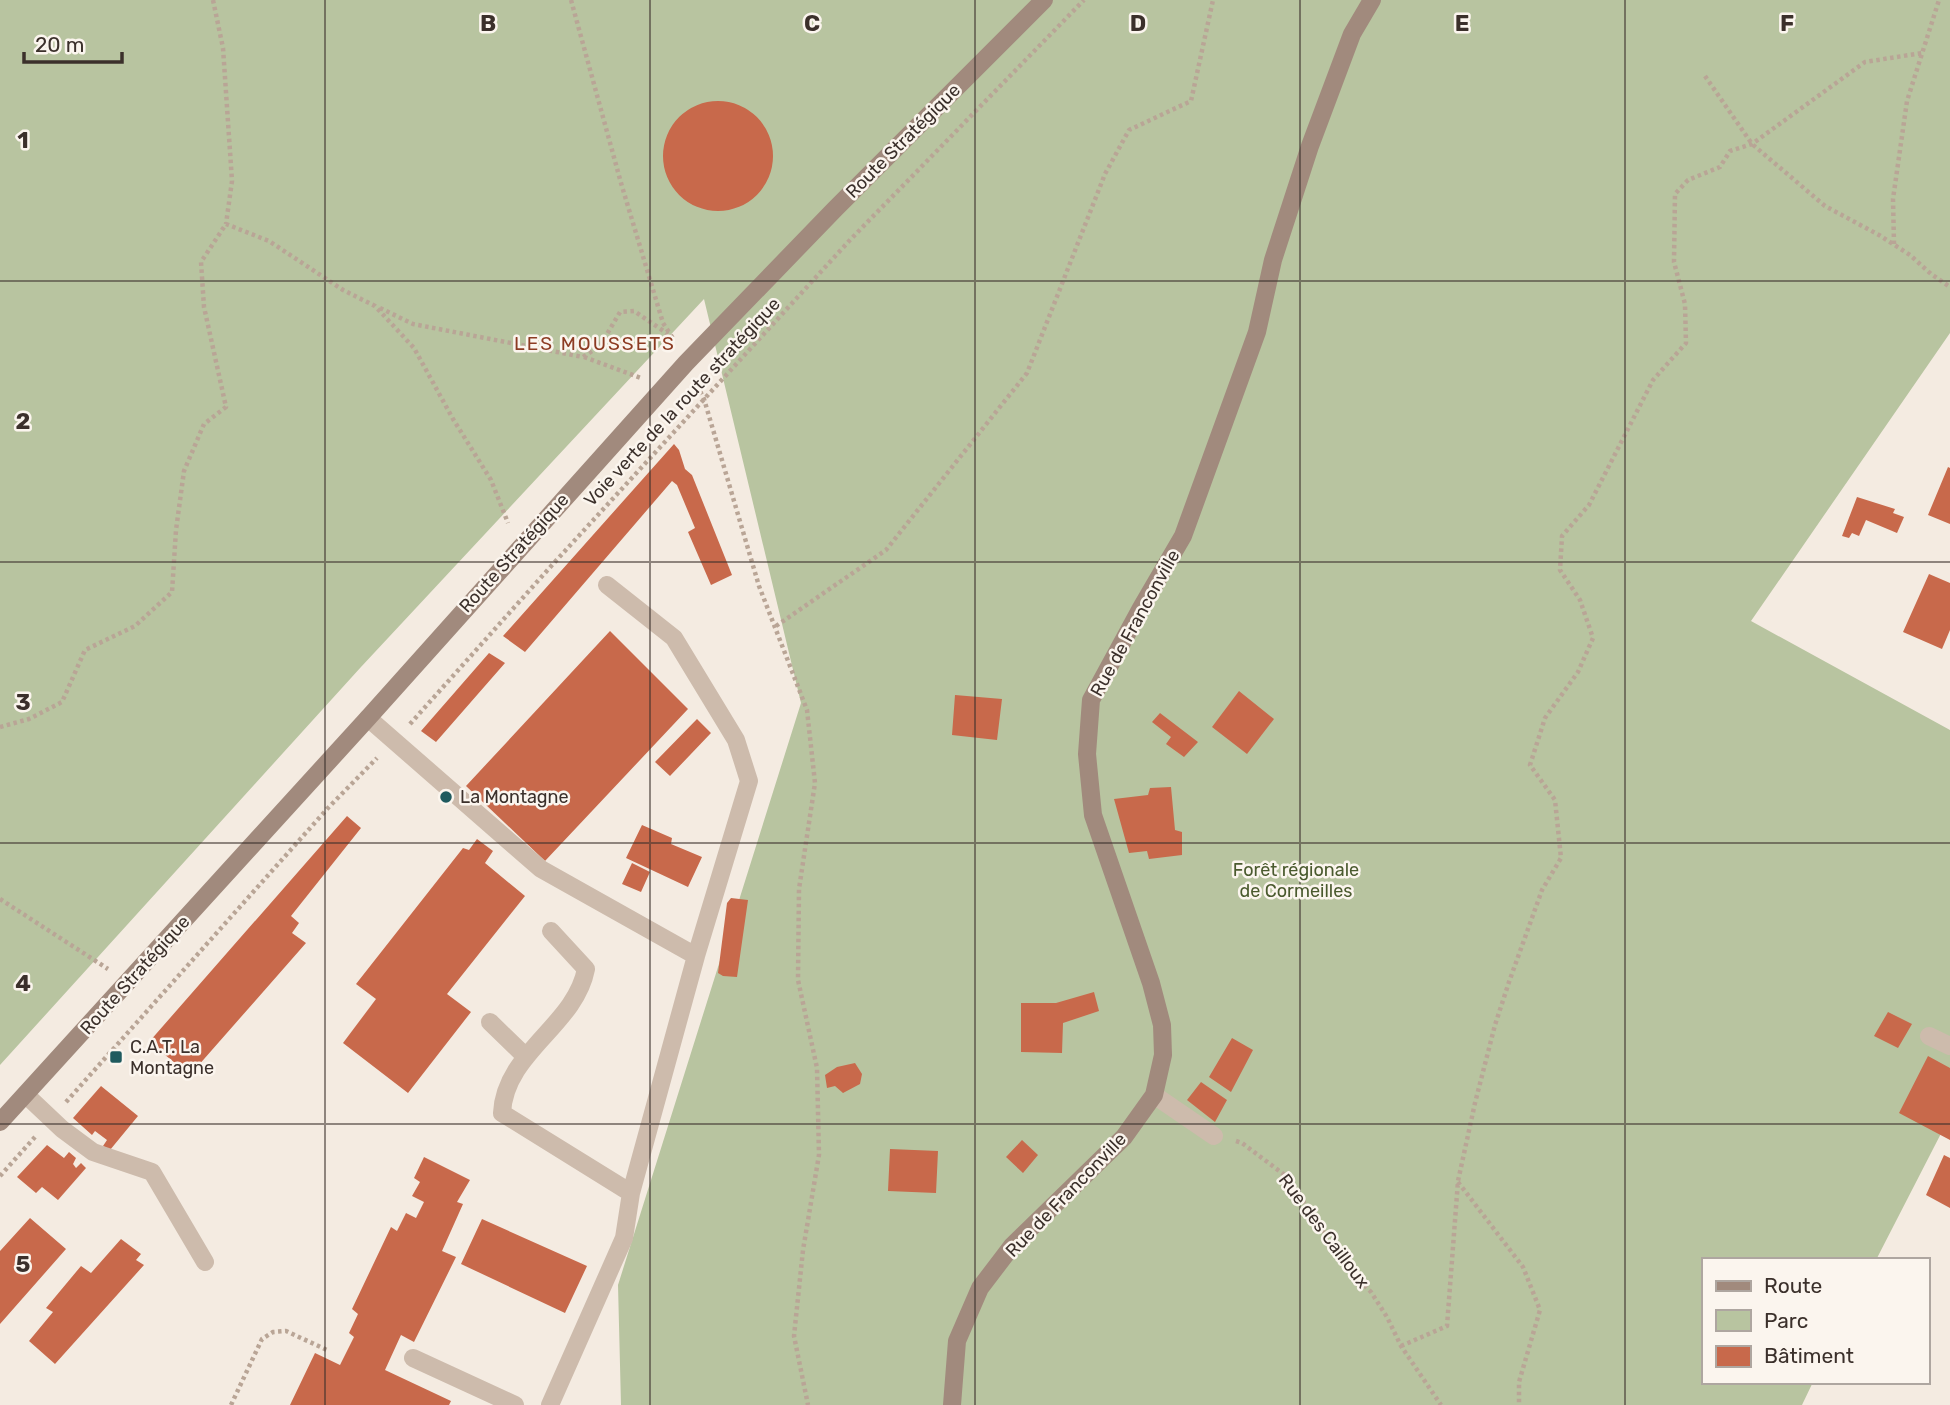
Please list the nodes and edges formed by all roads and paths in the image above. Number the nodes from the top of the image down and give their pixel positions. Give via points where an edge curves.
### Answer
1 (213, 0) edge
2 (571, 0) edge
3 (1044, 0) edge
4 (1084, 0) edge
5 (1213, 0) edge
6 (1372, 0) edge
7 (1939, 0) edge
8 (1922, 53) junction
9 (1705, 76) dead end
10 (1752, 144) junction
11 (226, 224) junction
12 (1894, 245) junction
13 (1950, 286) edge
14 (375, 306) junction
15 (672, 336) junction
16 (583, 356) junction
17 (686, 363) junction
18 (642, 379) dead end
19 (704, 399) junction
20 (525, 541) junction
21 (553, 564) junction
22 (607, 585) dead end
23 (776, 626) junction
24 (368, 718) junction
25 (0, 727) edge
26 (394, 741) junction
27 (0, 899) edge
28 (551, 931) dead end
29 (696, 956) junction
30 (113, 972) dead end
31 (490, 1022) dead end
32 (1929, 1036) dead end
33 (1950, 1046) edge
34 (525, 1056) junction
35 (26, 1095) junction
36 (1154, 1095) junction
37 (51, 1119) junction
38 (0, 1122) edge
39 (1214, 1136) joint
40 (0, 1176) edge
41 (1458, 1181) junction
42 (631, 1193) junction
43 (205, 1262) dead end
44 (1401, 1346) junction
45 (327, 1350) dead end
46 (413, 1358) dead end
47 (476, 1397) edge
48 (231, 1405) edge
49 (515, 1405) edge
50 (550, 1405) edge
51 (808, 1405) edge
52 (952, 1405) edge
53 (1441, 1405) edge
54 (1519, 1405) edge

1 - 11 path via 223,48 232,181
2 - 15 path via 663,323
3 - 17 street, Route Stratégique
4 - 19 path, Voie verte de la route stratégique via 850,240
5 - 23 path via 1191,101 1129,130 1105,174 1027,373 886,550
6 - 36 street, Rue de Franconville via 1352,34 1310,146 1273,260 1257,332 1183,536 1091,700 1087,754 1093,815 1162,1025 1163,1055
7 - 8 path
8 - 10 path via 1865,62
8 - 12 path via 1907,101 1893,199
9 - 10 path
10 - 12 path via 1825,206
10 - 41 path via 1730,151 1720,167 1688,180 1675,194 1674,262 1685,304 1686,343 1653,380 1588,505 1562,536 1560,570 1580,600 1593,638 1578,672 1545,718 1530,765 1555,800 1562,858 1542,890 1495,1025
11 - 14 path via 269,240
11 - 25 path via 201,262 204,307 226,407 204,424 184,471 172,592 135,626 85,650 62,702
12 - 13 path
14 - 16 path via 413,324
14 - 20 path via 414,348 491,480 510,526
15 - 16 path via 634,312 620,312 600,346
15 - 17 path
16 - 18 path
17 - 19 path
17 - 20 street, Route Stratégique
19 - 21 path, Voie verte de la route stratégique
19 - 23 path via 759,586
20 - 21 path
20 - 24 street, Route Stratégique
21 - 26 path, Voie verte de la route stratégique
22 - 29 lane via 674,638 736,740 749,781
23 - 51 path via 807,710 815,783 799,889 798,980 817,1068 819,1155 794,1336
24 - 26 lane
24 - 35 street, Route Stratégique
26 - 29 lane via 541,869
26 - 37 path, Voie verte de la route stratégique via 328,808
27 - 30 path
28 - 34 lane via 586,968 584,979 565,1014
29 - 42 lane
31 - 34 lane
32 - 33 lane
34 - 42 lane via 503,1098 502,1113
35 - 37 lane
35 - 38 street, Route Stratégique
36 - 39 lane
36 - 52 street, Rue de Franconville via 1124,1137 1012,1246 980,1288 957,1340
37 - 40 path, Voie verte de la route stratégique
37 - 43 lane via 93,1152 152,1172
39 - 44 path, Rue des Cailloux via 1242,1143 1286,1176 1350,1270 1371,1292
41 - 44 path via 1447,1326
41 - 54 path via 1523,1267 1540,1310 1520,1382
42 - 50 lane via 624,1238
44 - 53 path, Rue des Cailloux
45 - 48 path via 286,1331 273,1332 262,1339
46 - 47 lane
47 - 49 lane

